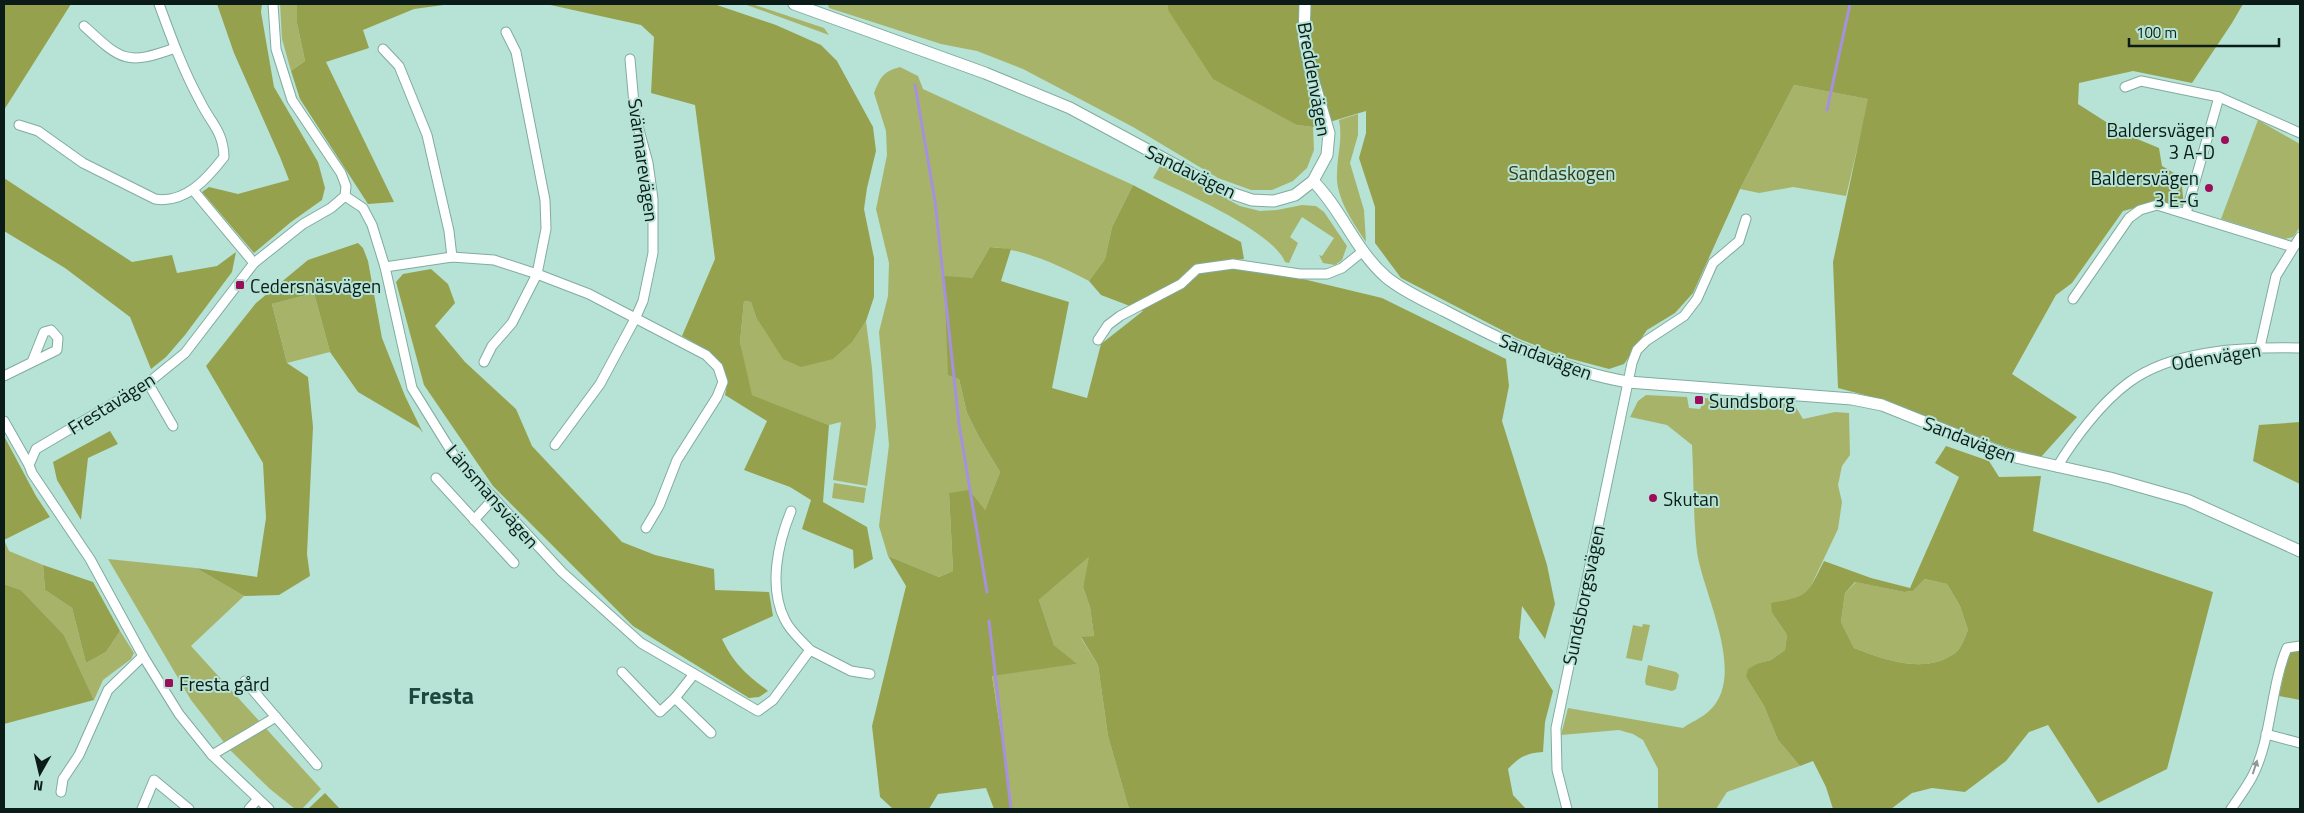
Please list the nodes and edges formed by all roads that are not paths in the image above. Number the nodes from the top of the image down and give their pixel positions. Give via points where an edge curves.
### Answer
1 (159, 4) edge
2 (273, 4) edge
3 (794, 4) edge
4 (1305, 4) edge
5 (84, 26) dead end
6 (506, 32) dead end
7 (175, 48) junction
8 (382, 49) dead end
9 (630, 58) dead end
10 (2125, 87) dead end
11 (2219, 97) junction
12 (19, 125) dead end
13 (2300, 133) edge
14 (1313, 181) junction
15 (193, 190) junction
16 (345, 196) junction
17 (2186, 213) junction
18 (1746, 218) dead end
19 (2300, 237) edge
20 (2293, 247) junction
21 (1362, 252) junction
22 (452, 257) junction
23 (254, 263) junction
24 (384, 267) junction
25 (538, 274) junction
26 (2073, 299) dead end
27 (635, 319) junction
28 (1098, 340) dead end
29 (2260, 347) junction
30 (2300, 348) edge
31 (32, 362) dead end
32 (484, 362) dead end
33 (4, 376) edge
34 (1628, 382) junction
35 (148, 383) junction
36 (4, 420) edge
37 (173, 426) dead end
38 (554, 445) dead end
39 (29, 465) junction
40 (2057, 467) junction
41 (436, 478) dead end
42 (494, 498) junction
43 (791, 511) dead end
44 (474, 520) junction
45 (646, 528) dead end
46 (2300, 551) edge
47 (514, 563) dead end
48 (2300, 646) edge
49 (810, 650) junction
50 (143, 656) junction
51 (622, 672) dead end
52 (694, 674) junction
53 (870, 674) dead end
54 (245, 681) dead end
55 (675, 698) junction
56 (276, 717) junction
57 (711, 733) dead end
58 (2266, 734) junction
59 (2300, 743) edge
60 (212, 755) junction
61 (317, 765) dead end
62 (61, 792) dead end
63 (258, 799) junction
64 (184, 808) edge
65 (142, 809) edge
66 (249, 809) edge
67 (269, 809) edge
68 (1567, 809) edge
69 (2231, 809) edge

1 - 7 street
2 - 16 street via 276,49 292,100 342,173
3 - 14 street, Sandavägen via 985,73 1070,108 1222,190 1244,198 1274,201 1295,195
4 - 14 street, Breddenvägen via 1304,38 1329,133 1327,154
5 - 7 street via 108,48 128,58 139,59
6 - 25 street via 516,52 545,200 546,229
7 - 15 street via 223,140 224,157
8 - 22 street via 399,66 427,135
9 - 27 street, Svärmarevägen via 635,116 648,163 655,228 643,301
10 - 11 street via 2141,81
11 - 13 street
11 - 17 street
12 - 15 street via 38,131 82,162 155,199 167,201
14 - 21 street, Sandavägen via 1324,192
15 - 23 street
16 - 23 street, Frestavägen
16 - 24 street, Länsmansvägen via 363,208 372,225
17 - 20 street
17 - 26 street via 2157,205 2140,210 2129,218
18 - 34 street via 1739,241 1714,263 1697,299 1684,316 1637,350
19 - 20 street
20 - 29 street via 2276,276
21 - 28 street via 1342,268 1327,274 1300,274 1233,264 1197,269 1181,284 1120,316 1108,325
21 - 34 street, Sandavägen via 1404,290 1517,348 1588,373
22 - 24 street
22 - 25 street via 494,260
23 - 35 street, Frestavägen via 185,353
24 - 42 street, Länsmansvägen via 412,388 453,454
25 - 27 street via 589,294
25 - 32 street via 512,323 492,346
27 - 38 street, Svärmarevägen via 600,384
27 - 45 street via 706,355 718,367 722,382 717,397 677,460 660,506
29 - 30 street, Odenvägen
29 - 40 street, Odenvägen via 2214,352 2167,363 2128,383 2093,417
31 - 33 street
34 - 40 street, Sandavägen via 1852,399 1882,405 2007,455
34 - 68 street, Sundsborgsvägen via 1556,728 1558,770
35 - 37 street
35 - 39 street, Frestavägen via 36,449
36 - 39 street
39 - 50 street via 90,559
40 - 46 street, Sandavägen via 2120,480 2187,500
41 - 44 street
42 - 44 street
42 - 52 street, Länsmansvägen via 562,572 634,636
43 - 49 street via 781,536 776,596 785,622
44 - 47 street
48 - 58 street via 2287,648 2280,666
49 - 52 street, Länsmansvägen via 773,700 758,711
49 - 53 street via 851,671
50 - 60 street via 179,714
50 - 62 street via 108,690 79,755 63,779
51 - 55 street via 660,712
52 - 55 street
54 - 56 street
55 - 57 street
56 - 60 street
56 - 61 street
58 - 59 street
69 -> 58 street via 2252,776
60 - 63 street
63 - 66 street
63 - 67 street
64 - 65 street via 154,780

